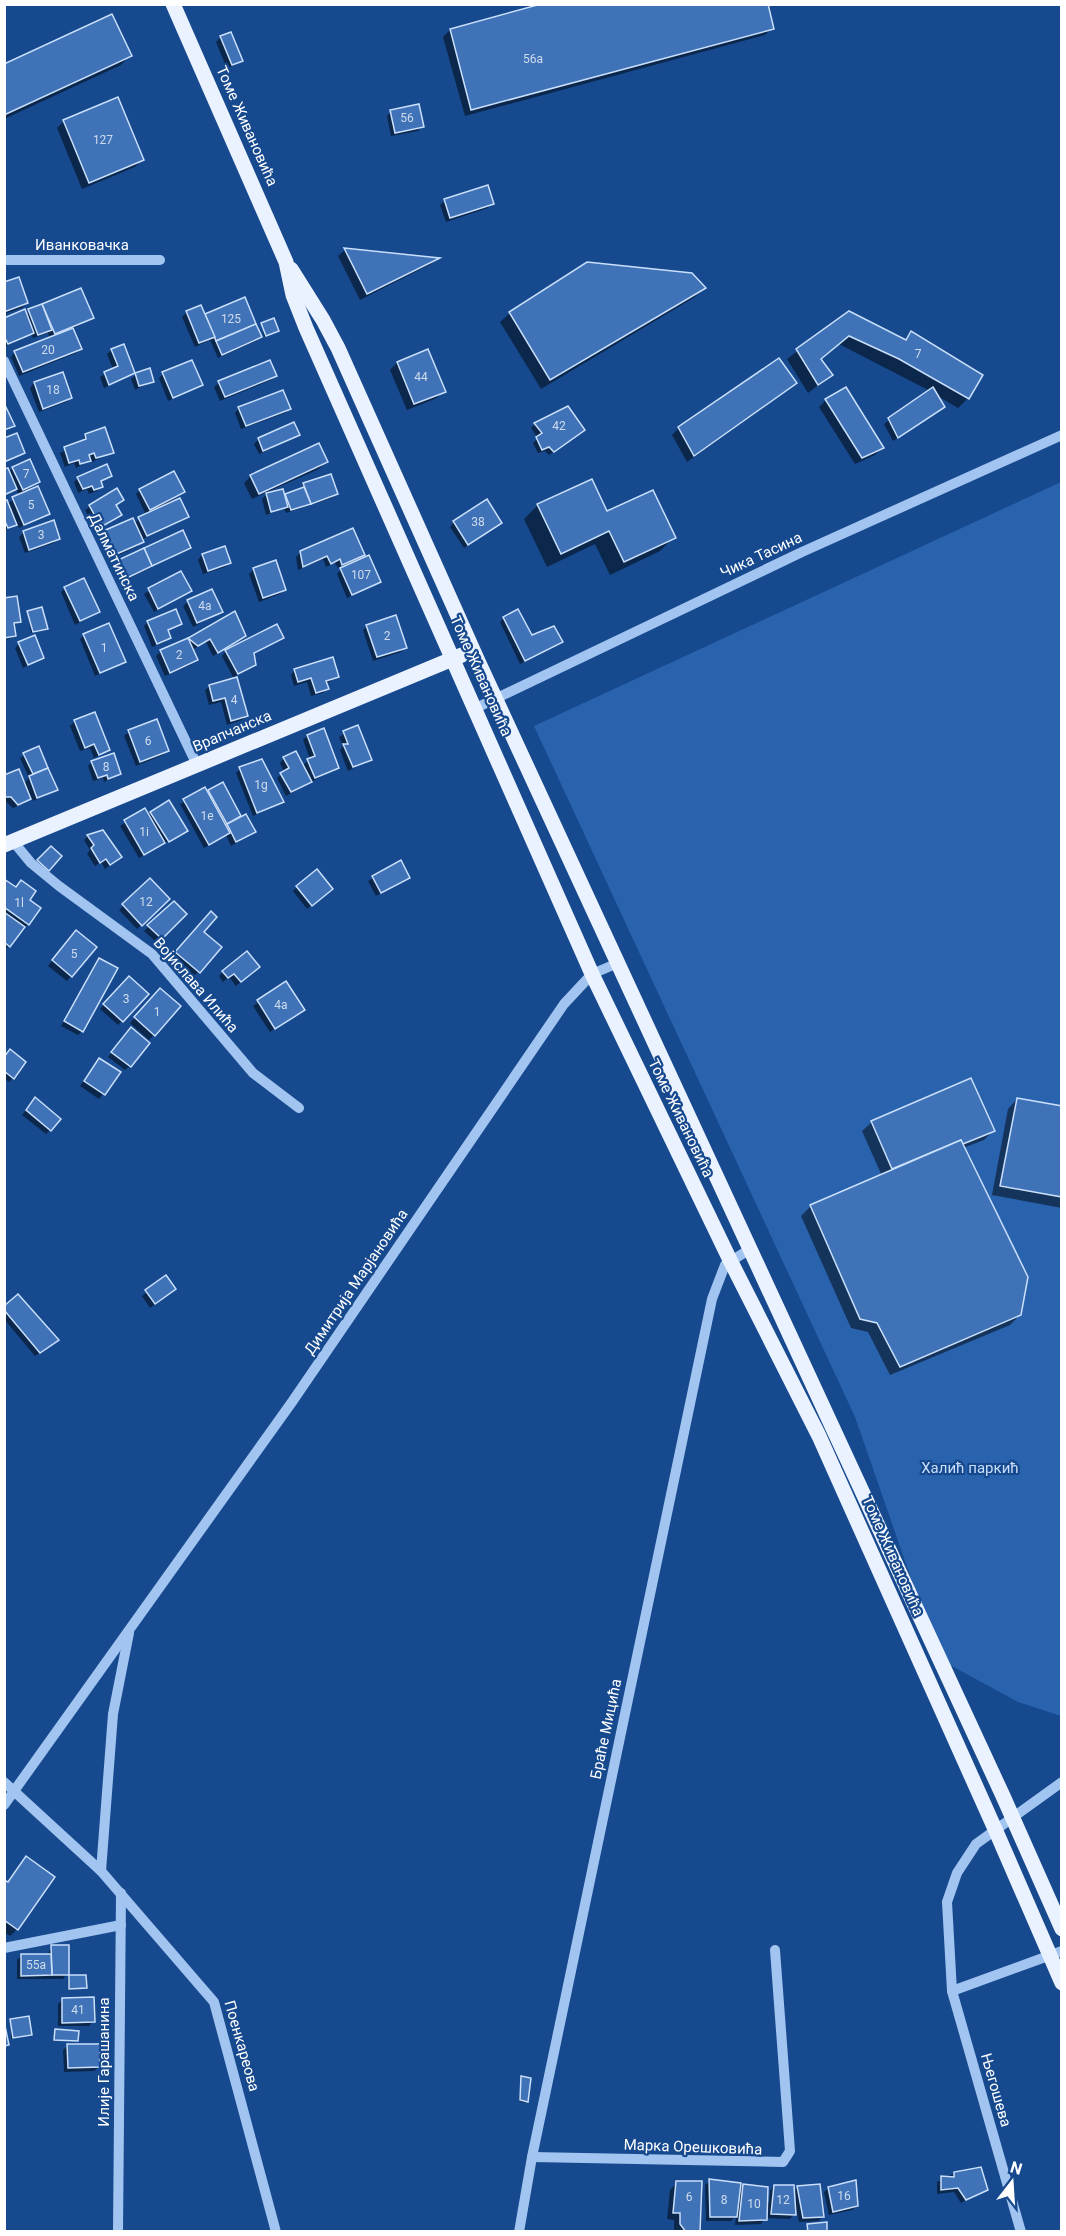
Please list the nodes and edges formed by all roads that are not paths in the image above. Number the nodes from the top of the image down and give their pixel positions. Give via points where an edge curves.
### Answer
1 (173, 4) edge
2 (4, 260) edge
3 (160, 261) dead end
4 (286, 262) junction
5 (4, 361) edge
6 (1062, 435) edge
7 (473, 650) junction
8 (454, 658) junction
9 (495, 699) junction
10 (476, 708) junction
11 (197, 765) junction
12 (8, 842) edge
13 (618, 963) junction
14 (592, 974) junction
15 (299, 1108) dead end
16 (750, 1249) junction
17 (730, 1260) junction
18 (130, 1630) junction
19 (4, 1782) edge
20 (1062, 1782) edge
21 (15, 1791) junction
22 (4, 1805) edge
23 (1013, 1817) junction
24 (995, 1828) junction
25 (101, 1871) junction
26 (121, 1893) junction
27 (121, 1925) junction
28 (1062, 1929) edge
29 (4, 1948) edge
30 (775, 1950) dead end
31 (1056, 1953) edge
32 (1060, 1978) edge
33 (952, 1992) junction
34 (532, 2157) junction
35 (118, 2232) edge
36 (276, 2232) edge
37 (519, 2232) edge
38 (1021, 2232) edge

1 - 4 main road, Томе Живановића
2 - 3 street, Иванковачка
4 - 7 main road, Томе Живановића via 338,348
4 - 8 main road, Томе Живановића via 306,328
5 - 11 street, Далматинска
6 - 9 street, Чика Тасина via 802,552
7 - 8 main road, Врапчанска
7 - 9 main road, Томе Живановића
8 - 10 main road, Томе Живановића
8 - 11 main road, Врапчанска
9 - 10 street, Чика Тасина
9 - 13 main road, Томе Живановића
10 - 14 main road, Томе Живановића
11 - 12 main road, Врапчанска
12 - 15 street, Војислава Илића via 59,886 152,954 253,1073
13 - 14 street, Димитрија Марјановића
13 - 16 main road, Томе Живановића
14 - 17 main road, Томе Живановића
14 - 18 street, Димитрија Марјановића via 564,1004 292,1402
16 - 17 street
16 - 23 main road, Томе Живановића
17 - 24 main road, Томе Живановића via 819,1436
17 - 34 street, Браће Мицића via 721,1272 712,1299
18 - 21 street, Димитрија Марјановића
18 - 25 street, Димитрија Марјановића via 113,1714
19 - 21 street
20 - 23 street, Његошева
21 - 22 street, Димитрија Марјановића
21 - 25 street
23 - 24 street, Његошева
23 - 28 main road, Томе Живановића
24 - 31 main road, Томе Живановића
24 - 33 street, Његошева via 965,1857 950,1889 947,1916
25 - 26 street, Поенкареова
26 - 27 street, Илије Гарашанина
26 - 36 street, Поенкареова via 214,2002
27 - 29 street
27 - 35 street, Илије Гарашанина
30 - 34 street, Марка Орешковића via 790,2151 783,2162
31 - 32 main road, Томе Живановића
31 - 33 street
33 - 38 street, Његошева
34 - 37 street, Браће Мицића

